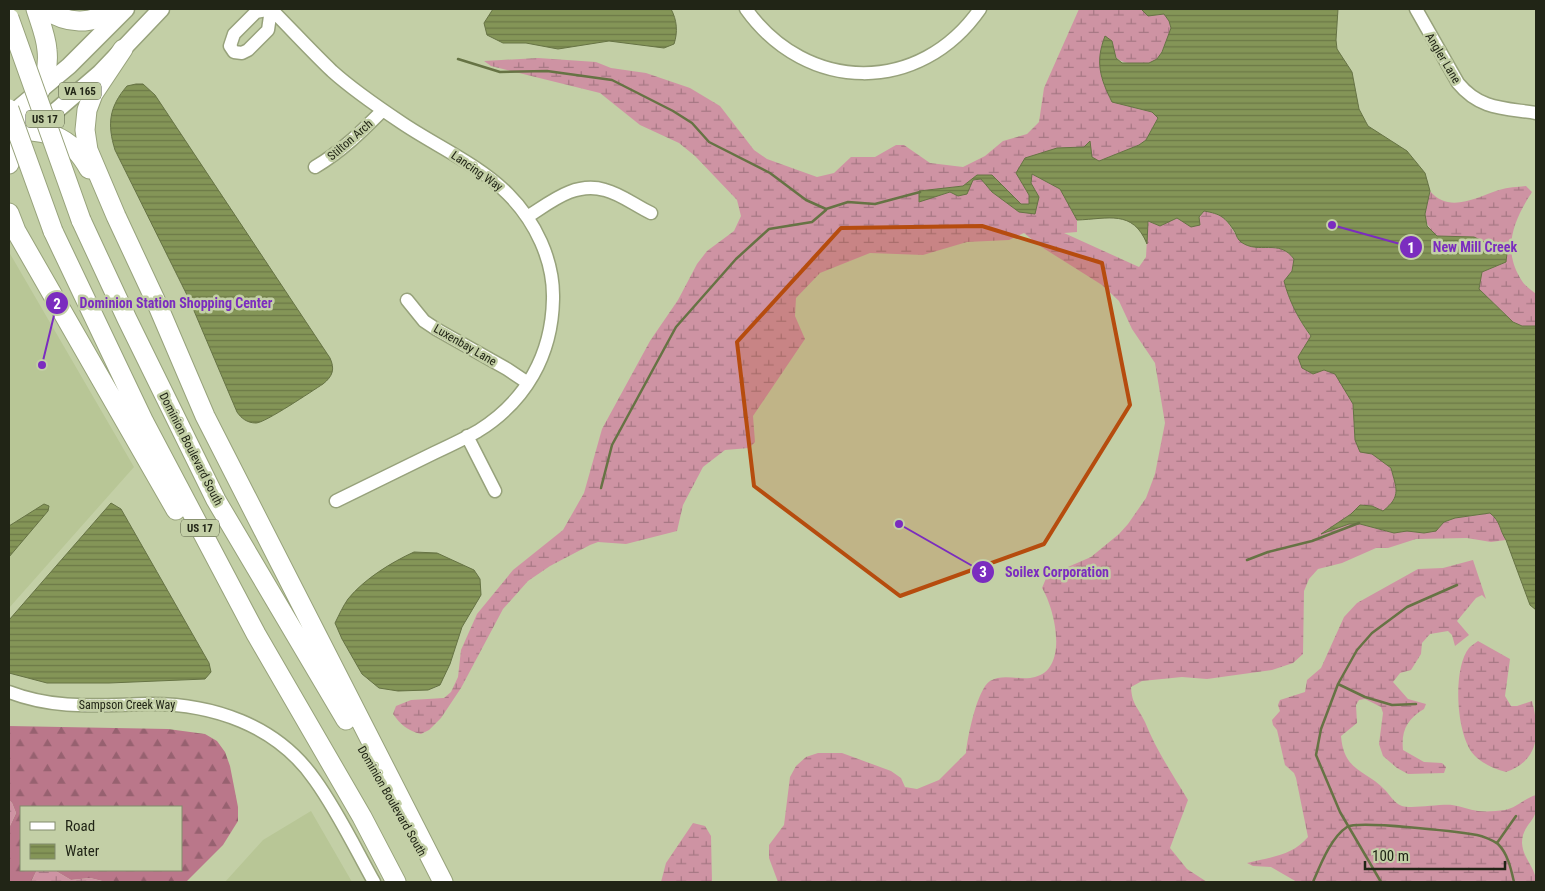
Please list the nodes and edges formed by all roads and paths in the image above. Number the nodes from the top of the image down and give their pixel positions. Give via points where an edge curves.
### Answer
1 (36, 9) edge
2 (45, 9) edge
3 (113, 9) edge
4 (126, 9) edge
5 (161, 9) edge
6 (271, 9) edge
7 (746, 9) edge
8 (980, 9) edge
9 (1416, 9) edge
10 (9, 18) edge
11 (123, 49) junction
12 (58, 76) junction
13 (42, 90) junction
14 (383, 110) junction
15 (1536, 112) edge
16 (19, 125) edge
17 (9, 164) edge
18 (315, 167) dead end
19 (9, 213) edge
20 (651, 213) dead end
21 (116, 216) junction
22 (527, 217) junction
23 (9, 230) edge
24 (27, 250) junction
25 (407, 300) dead end
26 (528, 383) junction
27 (468, 436) junction
28 (495, 491) dead end
29 (336, 501) dead end
30 (256, 634) junction
31 (9, 692) edge
32 (397, 798) junction
33 (374, 882) edge
34 (396, 882) edge
35 (438, 882) edge
36 (443, 882) edge

1 - 13 highway via 47,49 47,70
2 - 3 highway via 70,20 88,21
4 - 12 main road, VA 165
5 - 11 main road, VA 165
6 - 14 street, Lancing Way via 332,71
7 - 8 street via 775,42 808,62 836,70 869,73 902,67 927,57 961,33
9 - 15 street, Angler Lane via 1466,93 1486,105
10 - 32 highway, Dominion Boulevard South / US 17, bridge via 81,220 216,500
11 - 16 main road, VA 165 via 82,90
11 - 21 highway via 93,94 85,121 88,150
12 - 13 main road, VA 165
12 - 16 highway
13 - 16 highway
14 - 18 street, Stilton Arch via 350,143
14 - 22 street, Lancing Way via 496,184
16 - 17 highway
16 - 21 highway via 59,137 74,147
16 - 30 highway, US 17, bridge via 53,231 132,400
19 - 24 highway
20 - 22 street via 607,190 593,188 564,194
21 - 32 highway via 205,416
22 - 26 street, Lancing Way via 547,258 553,292 549,339
23 - 24 highway
24 - 30 highway via 183,522
25 - 26 street, Luxenbay Lane via 424,321
26 - 27 street, Lancing Way via 503,412
27 - 28 street
27 - 29 street, Lancing Way
30 - 34 highway, US 17
31 - 33 street, Sampson Creek Way via 34,701 65,706 189,706 220,712 248,725 286,750 315,779
32 - 35 highway, Dominion Boulevard South / US 17
32 - 36 highway

